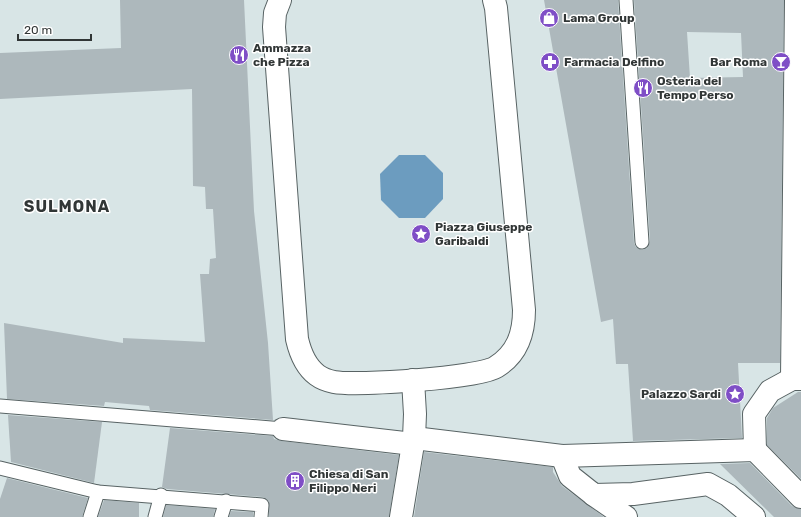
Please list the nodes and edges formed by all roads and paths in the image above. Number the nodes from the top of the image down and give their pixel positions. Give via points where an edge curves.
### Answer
1 (280, 0) edge
2 (494, 0) edge
3 (626, 0) edge
4 (796, 0) edge
5 (798, 201) edge
6 (642, 242) dead end
7 (797, 379) edge
8 (413, 380) junction
9 (0, 406) edge
10 (283, 429) joint
11 (414, 441) junction
12 (754, 450) junction
13 (0, 456) edge
14 (562, 456) junction
15 (0, 468) edge
16 (0, 475) edge
17 (98, 492) junction
18 (594, 494) junction
19 (161, 495) junction
20 (801, 497) edge
21 (226, 501) junction
22 (90, 517) edge
23 (155, 517) edge
24 (221, 517) edge
25 (261, 517) edge
26 (401, 517) edge
27 (626, 517) edge
28 (754, 517) edge

1 - 8 street via 275,13 274,27 297,339 301,355 317,375 333,382
2 - 8 street via 524,326 519,343 495,368 469,375
3 - 6 lane
4 - 5 street
5 - 7 street
7 - 12 street via 770,391 754,414
8 - 11 street
9 - 10 lane
10 - 11 street
11 - 14 street
11 - 26 street
12 - 14 street
12 - 20 street
13 - 15 lane
14 - 18 street via 570,476
15 - 16 lane
15 - 17 lane
17 - 19 lane
17 - 22 lane
18 - 27 street
18 - 28 street via 633,494 708,484 728,495
19 - 21 lane
19 - 23 lane
21 - 24 lane
21 - 25 lane via 262,505

